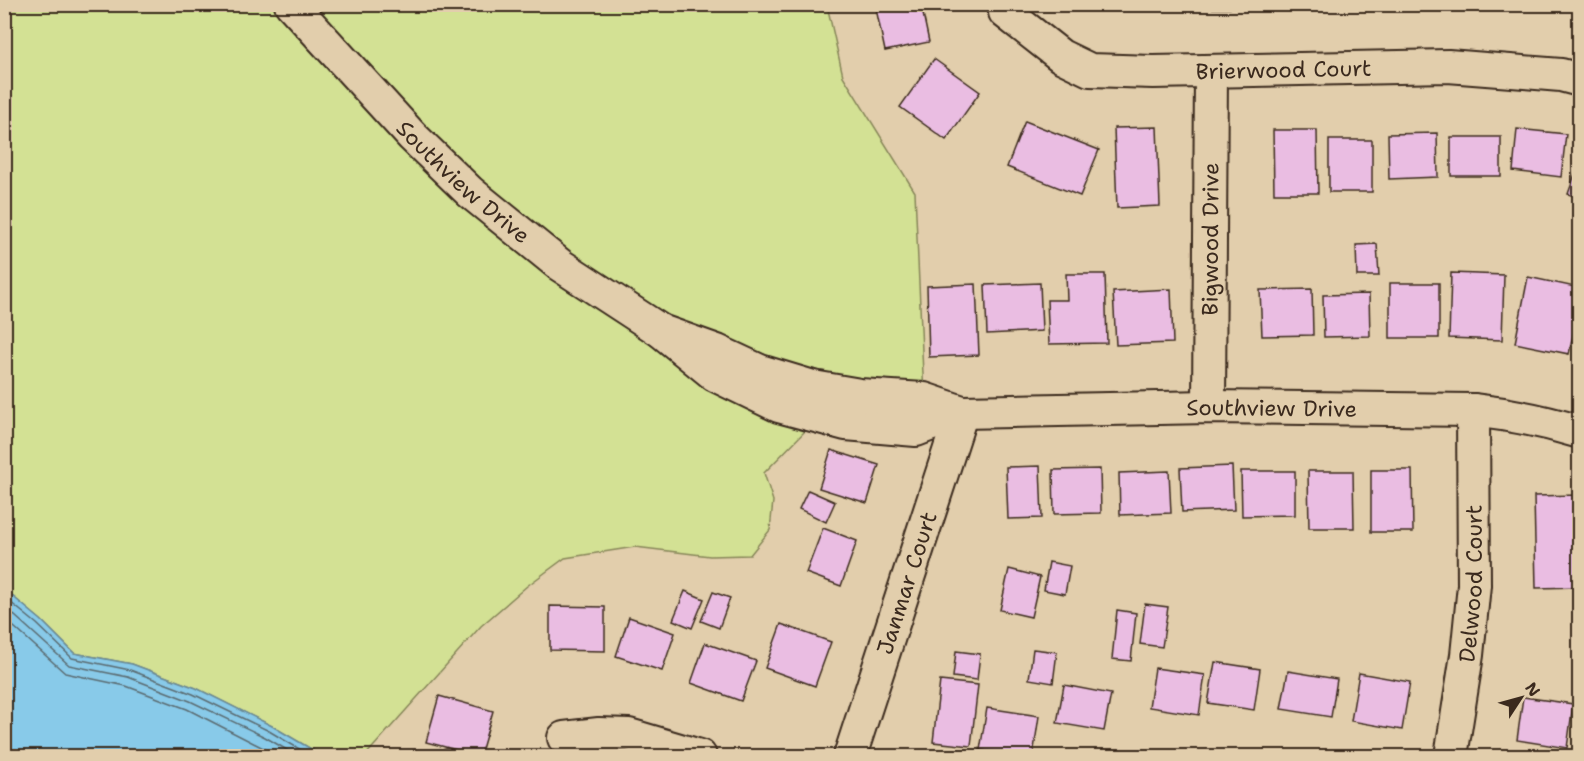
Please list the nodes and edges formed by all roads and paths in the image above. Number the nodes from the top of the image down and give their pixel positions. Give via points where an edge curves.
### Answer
1 (291, 4) edge
2 (1005, 12) dead end
3 (1211, 70) junction
4 (1580, 80) edge
5 (1209, 407) junction
6 (1473, 411) junction
7 (962, 412) junction
8 (1580, 432) edge
9 (564, 738) dead end
10 (700, 756) edge
11 (850, 756) edge
12 (1451, 756) edge

1 - 7 street, Southview Drive via 412,136 470,192 560,265 661,331 715,375 779,406 846,424 916,430
2 - 3 street, Brierwood Court via 1060,56 1090,70
3 - 4 street, Brierwood Court via 1448,66
3 - 5 street, Bigwood Drive
5 - 6 street, Southview Drive
5 - 7 street, Southview Drive
6 - 8 street, Southview Drive via 1548,422
6 - 12 street, Delwood Court via 1473,595
7 - 11 street, Janmar Court
9 - 10 street via 629,735

